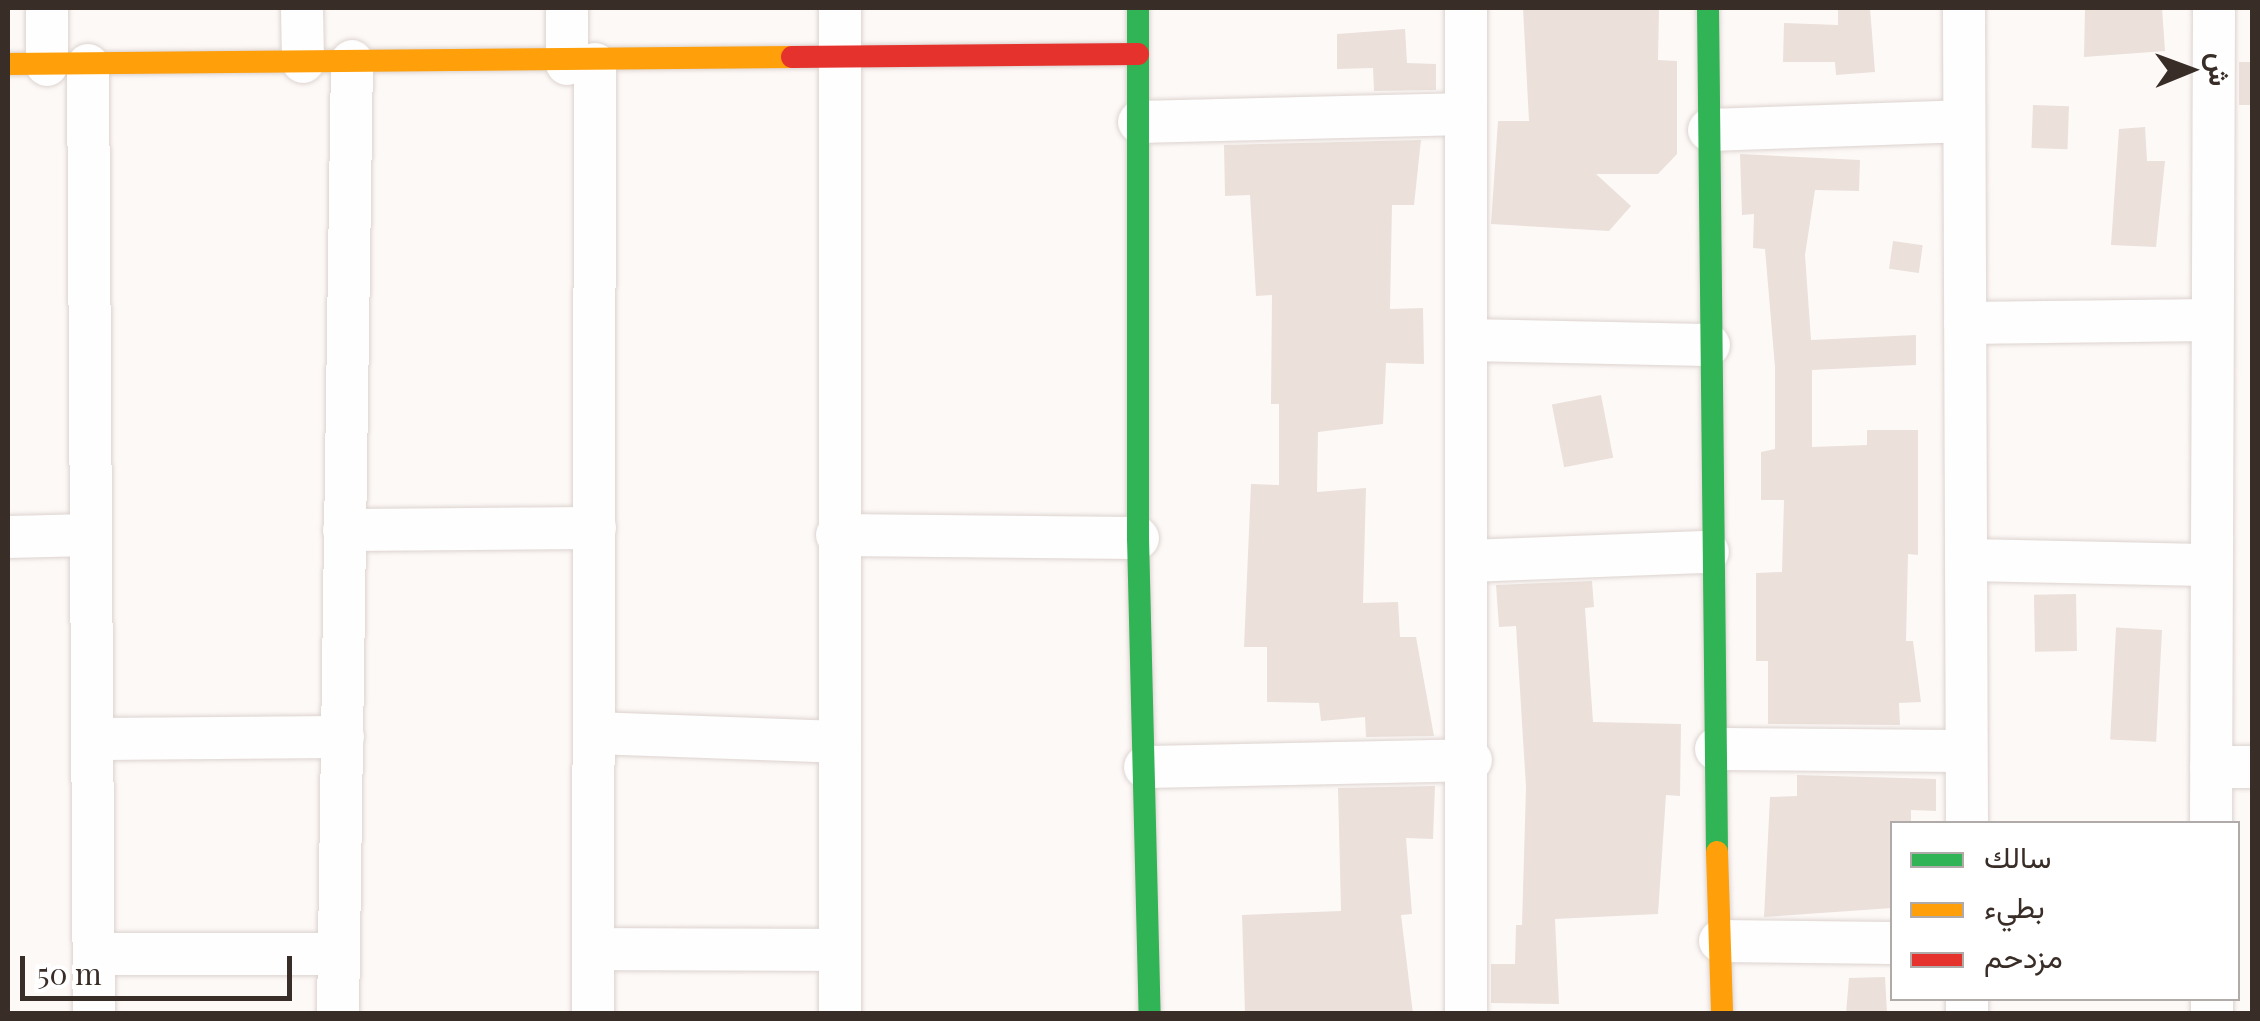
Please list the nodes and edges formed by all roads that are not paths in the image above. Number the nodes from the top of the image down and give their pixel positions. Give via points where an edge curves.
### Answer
1 (47, 8) edge
2 (302, 8) edge
3 (567, 8) edge
4 (840, 8) edge
5 (1138, 8) edge
6 (1466, 8) edge
7 (1708, 8) edge
8 (1964, 8) edge
9 (2214, 8) edge
10 (1138, 54) junction
11 (841, 58) junction
12 (352, 61) junction
13 (302, 62) junction
14 (581, 64) junction
15 (47, 65) edge
16 (1466, 114) junction
17 (1962, 121) junction
18 (1140, 122) junction
19 (2233, 127) edge
20 (1709, 130) junction
21 (2210, 320) junction
22 (1965, 323) junction
23 (1466, 340) junction
24 (1709, 345) junction
25 (595, 528) junction
26 (344, 530) junction
27 (836, 534) junction
28 (89, 535) junction
29 (8, 537) edge
30 (1138, 538) junction
31 (1708, 552) junction
32 (1967, 560) junction
33 (1471, 561) junction
34 (2206, 565) junction
35 (596, 733) junction
36 (342, 737) junction
37 (92, 738) junction
38 (836, 742) junction
39 (1716, 748) junction
40 (1966, 751) junction
41 (1471, 760) junction
42 (1145, 767) junction
43 (2232, 767) edge
44 (1966, 821) edge
45 (2213, 821) edge
46 (1720, 941) junction
47 (1890, 943) edge
48 (594, 949) junction
49 (839, 950) junction
50 (94, 954) junction
51 (338, 954) junction
52 (94, 1014) edge
53 (338, 1014) edge
54 (592, 1014) edge
55 (840, 1014) edge
56 (1150, 1014) edge
57 (1466, 1014) edge
58 (1722, 1014) edge

1 - 15 street
2 - 13 street
3 - 14 street
4 - 11 street
5 - 10 street
6 - 16 street
7 - 20 street
8 - 17 street
9 - 19 street
10 - 11 street
10 - 18 street
11 - 14 street
11 - 27 street
12 - 13 street
12 - 14 street
12 - 26 street
13 - 15 street
14 - 25 street
15 - 28 street
16 - 18 street
16 - 23 street
17 - 20 street
17 - 22 street
18 - 30 street
19 - 21 street
20 - 24 street
21 - 22 street
21 - 34 street
22 - 32 street
23 - 24 street
23 - 33 street
24 - 31 street
25 - 26 street
25 - 35 street
26 - 36 street
27 - 30 street
27 - 38 street
28 - 29 street
28 - 37 street
30 - 42 street
31 - 33 street
31 - 39 street
32 - 34 street
32 - 40 street
33 - 41 street
34 - 43 street
35 - 38 street
35 - 48 street
36 - 37 street
36 - 51 street
37 - 50 street
38 - 49 street
39 - 40 street
39 - 46 street
40 - 44 street
41 - 42 street
41 - 57 street
42 - 56 street
43 - 45 street
46 - 47 street
46 - 58 street
48 - 49 street
48 - 54 street
49 - 55 street
50 - 51 street
50 - 52 street
51 - 53 street

